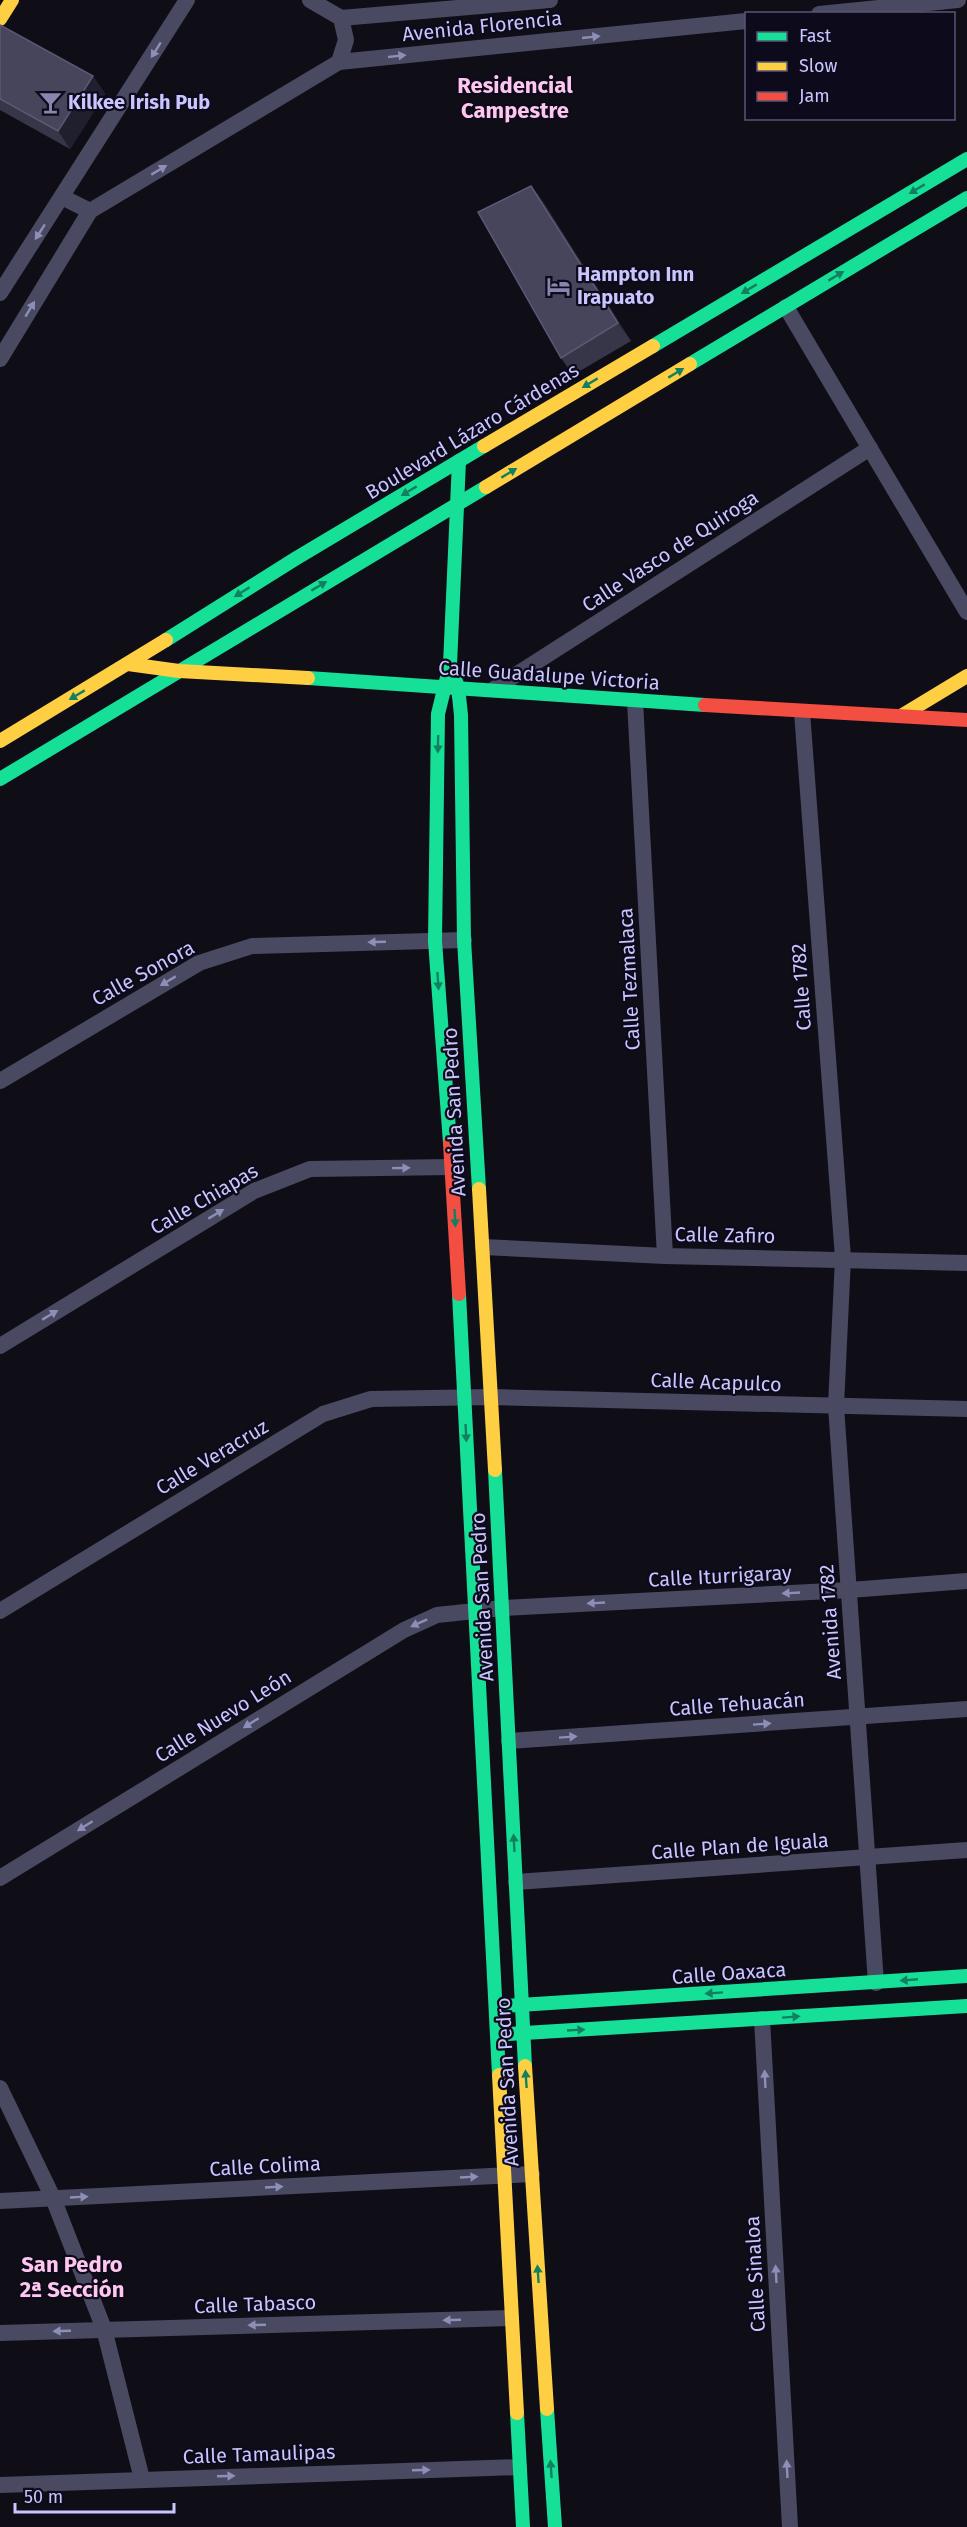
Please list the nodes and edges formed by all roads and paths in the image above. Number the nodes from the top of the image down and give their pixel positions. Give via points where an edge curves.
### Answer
1 (12, 0) edge
2 (187, 0) edge
3 (310, 0) edge
4 (550, 0) edge
5 (958, 0) edge
6 (914, 2) edge
7 (835, 12) edge
8 (341, 18) junction
9 (0, 19) edge
10 (745, 21) edge
11 (339, 62) junction
12 (967, 159) edge
13 (62, 197) junction
14 (967, 198) edge
15 (90, 211) junction
16 (0, 293) edge
17 (786, 307) junction
18 (0, 359) edge
19 (870, 448) junction
20 (459, 461) junction
21 (459, 503) junction
22 (967, 612) edge
23 (128, 664) junction
24 (179, 671) junction
25 (967, 676) edge
26 (451, 687) junction
27 (494, 689) junction
28 (635, 701) junction
29 (802, 712) junction
30 (902, 716) junction
31 (967, 720) edge
32 (0, 741) edge
33 (0, 779) edge
34 (464, 940) junction
35 (435, 941) junction
36 (0, 1081) edge
37 (452, 1167) junction
38 (483, 1247) junction
39 (665, 1256) junction
40 (843, 1258) junction
41 (967, 1263) edge
42 (0, 1346) edge
43 (491, 1397) junction
44 (464, 1399) junction
45 (836, 1406) junction
46 (967, 1409) edge
47 (967, 1581) edge
48 (849, 1590) junction
49 (503, 1608) junction
50 (0, 1611) edge
51 (475, 1611) junction
52 (967, 1709) edge
53 (857, 1717) junction
54 (509, 1741) junction
55 (967, 1850) edge
56 (867, 1858) junction
57 (0, 1878) edge
58 (516, 1882) junction
59 (967, 1976) edge
60 (876, 1983) junction
61 (956, 1994) edge
62 (522, 2005) junction
63 (494, 2007) junction
64 (762, 2019) junction
65 (523, 2033) junction
66 (496, 2034) junction
67 (0, 2088) edge
68 (532, 2174) junction
69 (503, 2175) junction
70 (53, 2198) junction
71 (0, 2201) edge
72 (511, 2319) junction
73 (104, 2329) junction
74 (0, 2333) edge
75 (519, 2467) junction
76 (142, 2479) junction
77 (0, 2485) edge
78 (523, 2527) edge
79 (555, 2527) edge
80 (790, 2527) edge

1 - 9 street
2 -> 13 street
3 - 8 street
4 - 8 street, Avenida Florencia
5 - 6 street
6 - 7 street
8 - 11 street via 346,40
11 -> 10 street, Avenida Florencia
15 -> 11 street
12 -> 20 street, Boulevard Lázaro Cárdenas
13 - 15 street
13 -> 16 street
17 -> 14 street
18 -> 15 street
17 - 19 street
21 -> 17 street
19 - 22 street
19 - 27 street, Calle Vasco de Quiroga
20 - 21 street, Avenida San Pedro
20 -> 23 street, Boulevard Lázaro Cárdenas
24 -> 21 street
21 - 26 street, Avenida San Pedro
23 - 24 street, Calle Guadalupe Victoria
23 -> 32 street, Boulevard Lázaro Cárdenas
24 - 26 street, Calle Guadalupe Victoria
24 - 33 street
25 - 30 street
26 - 27 street, Calle Guadalupe Victoria
26 - 34 street, Avenida San Pedro via 462,715
26 -> 35 street, Avenida San Pedro via 438,714
27 - 28 street, Calle Guadalupe Victoria
28 - 29 street, Calle Guadalupe Victoria
28 - 39 street, Calle Tezmalaca
29 - 30 street, Calle Guadalupe Victoria
29 - 40 street, Calle 1782
30 - 31 street, Calle Guadalupe Victoria
34 - 35 street, Calle Sonora
34 - 38 street, Avenida San Pedro
35 -> 36 street, Calle Sonora via 252,946 198,963
35 -> 37 street, Avenida San Pedro
42 -> 37 street, Calle Chiapas via 263,1188 310,1169
37 -> 44 street, Avenida San Pedro
38 - 39 street, Calle Zafiro
38 - 43 street, Avenida San Pedro
39 - 40 street, Calle Zafiro
40 - 41 street, Calle Zafiro
40 - 45 street, Avenida 1782
43 - 44 street, Calle Acapulco
43 - 45 street, Calle Acapulco
43 - 49 street, Avenida San Pedro
44 - 50 street, Calle Veracruz via 371,1399 323,1414
44 -> 51 street, Avenida San Pedro
45 - 46 street, Calle Acapulco
45 - 48 street, Avenida 1782
47 - 48 street, Calle Iturrigaray
48 -> 49 street, Calle Iturrigaray
48 - 53 street, Avenida 1782
49 - 51 street, Calle Iturrigaray
49 - 54 street, Avenida San Pedro
51 -> 57 street, Calle Nuevo León via 437,1615 404,1630
51 - 63 street, Avenida San Pedro
52 - 53 street, Calle Tehuacán
54 -> 53 street, Calle Tehuacán
53 - 56 street, Avenida 1782
58 -> 54 street, Avenida San Pedro
55 - 56 street, Calle Plan de Iguala
56 - 58 street, Calle Plan de Iguala
56 - 60 street, Avenida 1782
58 - 62 street, Avenida San Pedro
59 - 61 street, Calle Oaxaca
61 -> 60 street, Calle Oaxaca
60 -> 62 street, Calle Oaxaca
64 -> 61 street, Calle Oaxaca
62 - 63 street, Calle Oaxaca
62 - 65 street, Avenida San Pedro
63 - 66 street, Avenida San Pedro
65 -> 64 street, Calle Oaxaca
80 -> 64 street, Calle Sinaloa
65 - 66 street, Calle Oaxaca
68 -> 65 street, Avenida San Pedro
66 - 69 street, Avenida San Pedro
67 - 70 street
68 - 69 street, Calle Colima
79 -> 68 street, Avenida San Pedro
70 -> 69 street, Calle Colima
69 - 72 street, Avenida San Pedro
70 - 71 street, Calle Colima
70 - 73 street
72 -> 73 street, Calle Tabasco
72 - 75 street, Avenida San Pedro
73 -> 74 street, Calle Tabasco
73 - 76 street
76 -> 75 street, Calle Tamaulipas
75 - 78 street, Avenida San Pedro
76 - 77 street, Calle Tamaulipas

